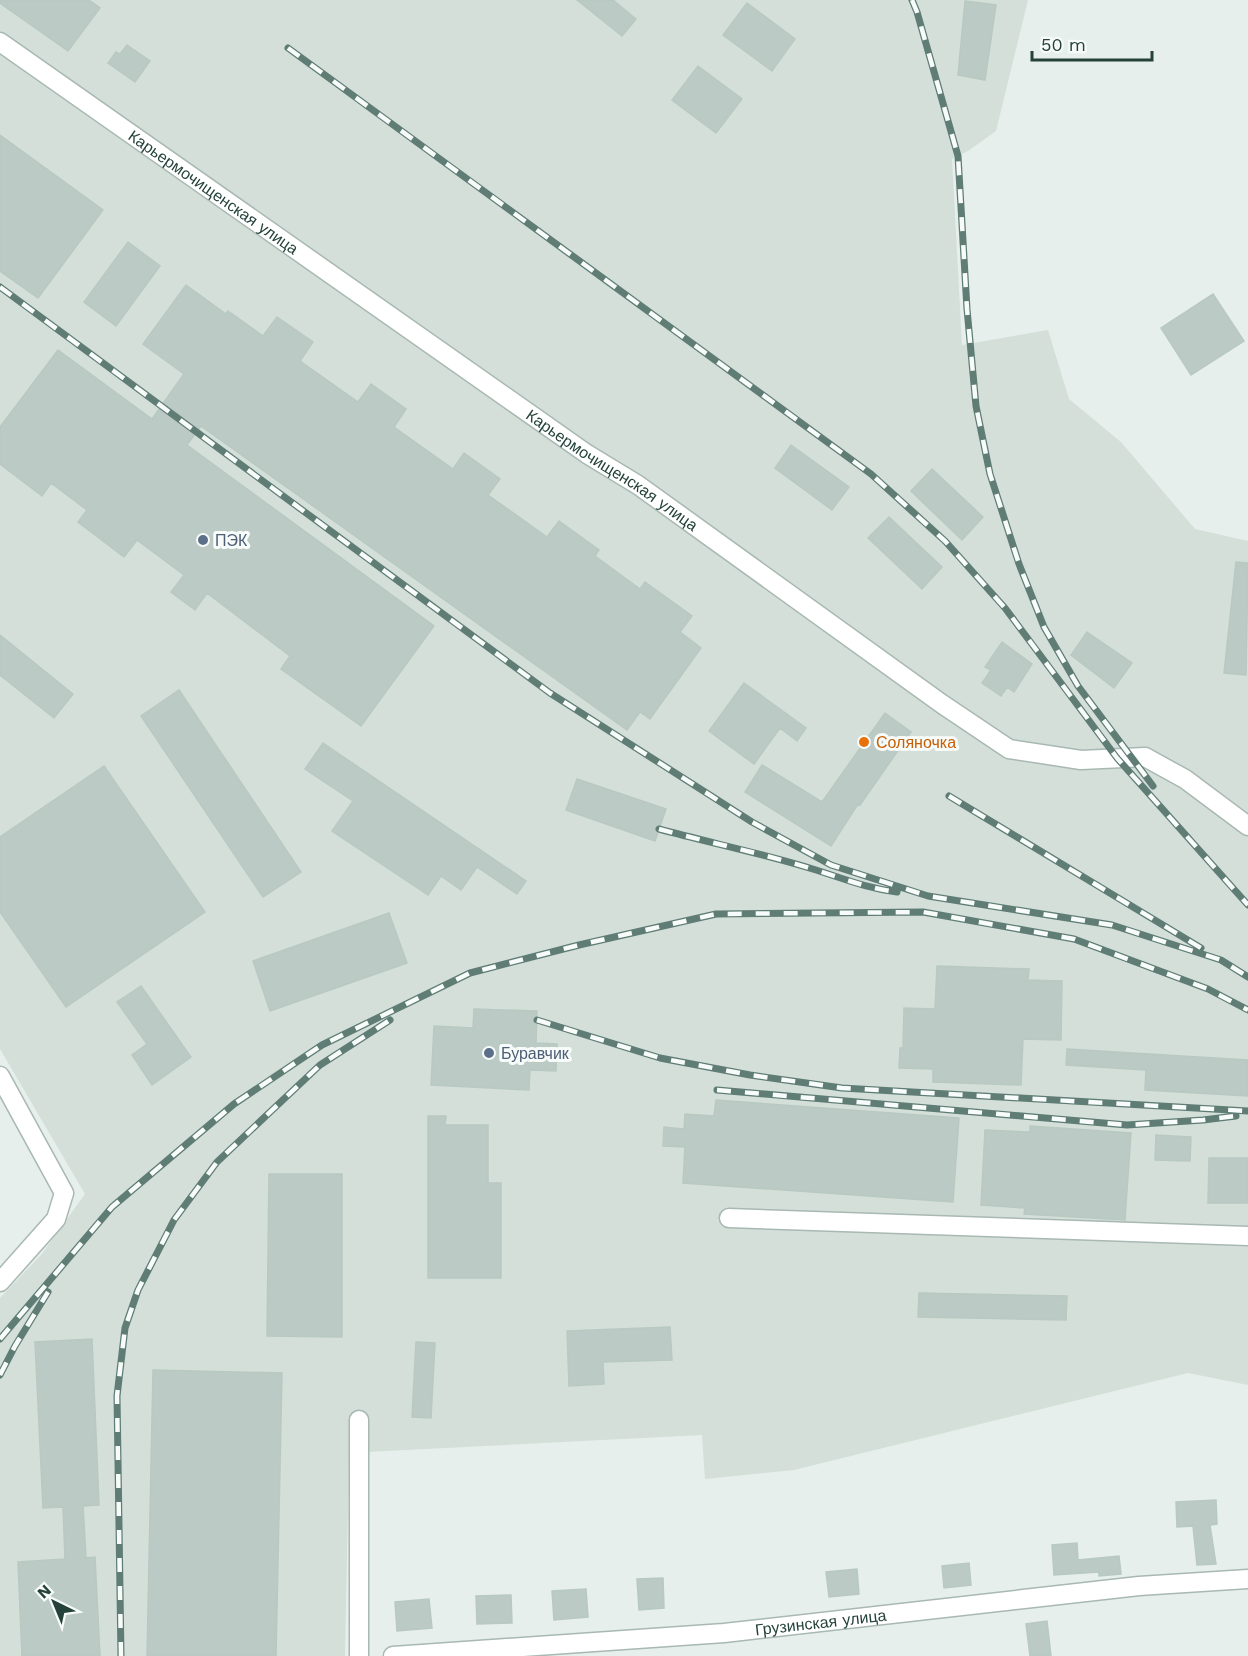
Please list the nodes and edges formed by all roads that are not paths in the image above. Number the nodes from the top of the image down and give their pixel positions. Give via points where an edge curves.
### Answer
1 (0, 42) edge
2 (1248, 826) edge
3 (0, 1076) edge
4 (729, 1218) dead end
5 (1248, 1236) edge
6 (0, 1282) edge
7 (359, 1420) dead end
8 (1248, 1579) edge
9 (359, 1656) edge
10 (393, 1656) edge

1 - 2 street, Карьермочищенская улица via 587,454 638,485 1009,749 1081,759 1145,757 1185,779
3 - 6 street via 64,1193 56,1219
4 - 5 street
7 - 9 street
8 - 10 street, Грузинская улица via 1139,1586 724,1633

